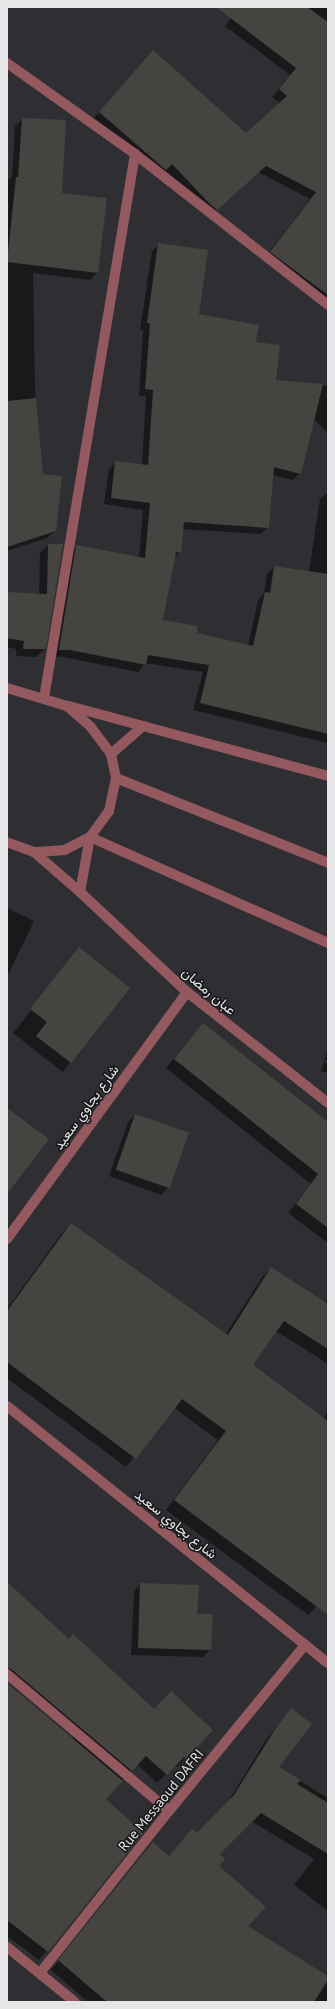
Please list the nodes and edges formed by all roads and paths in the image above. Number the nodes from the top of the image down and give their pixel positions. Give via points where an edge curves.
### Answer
1 (7, 63) edge
2 (135, 154) junction
3 (328, 306) edge
4 (7, 688) edge
5 (44, 698) junction
6 (67, 706) junction
7 (142, 726) junction
8 (111, 754) junction
9 (328, 776) edge
10 (116, 778) junction
11 (90, 837) junction
12 (7, 842) edge
13 (34, 852) junction
14 (328, 863) edge
15 (80, 892) junction
16 (328, 944) edge
17 (187, 992) junction
18 (328, 1102) edge
19 (7, 1239) edge
20 (7, 1406) edge
21 (305, 1645) junction
22 (328, 1663) edge
23 (7, 1674) edge
24 (169, 1811) junction
25 (7, 1947) edge
26 (40, 1974) junction
27 (76, 2002) edge

1 - 2 street
2 - 3 street
2 - 5 street
4 - 5 street
5 - 6 street
6 - 7 street
6 - 8 street via 90,726
7 - 8 street
7 - 9 street
8 - 10 street
10 - 11 street via 109,811
10 - 14 street
11 - 13 street via 66,850
11 - 15 street
11 - 16 street
12 - 13 street
13 - 15 street, عبان رمضان
15 - 17 street, عبان رمضان
17 - 18 street, عبان رمضان
17 - 19 street, شارع بجاوي سعيد
20 - 21 street, شارع بجاوي سعيد
21 - 22 street, شارع بجاوي سعيد
21 - 24 street, Rue Messaoud DAFRI
23 - 24 street
24 - 26 street, Rue Messaoud DAFRI
25 - 26 street
26 - 27 street

